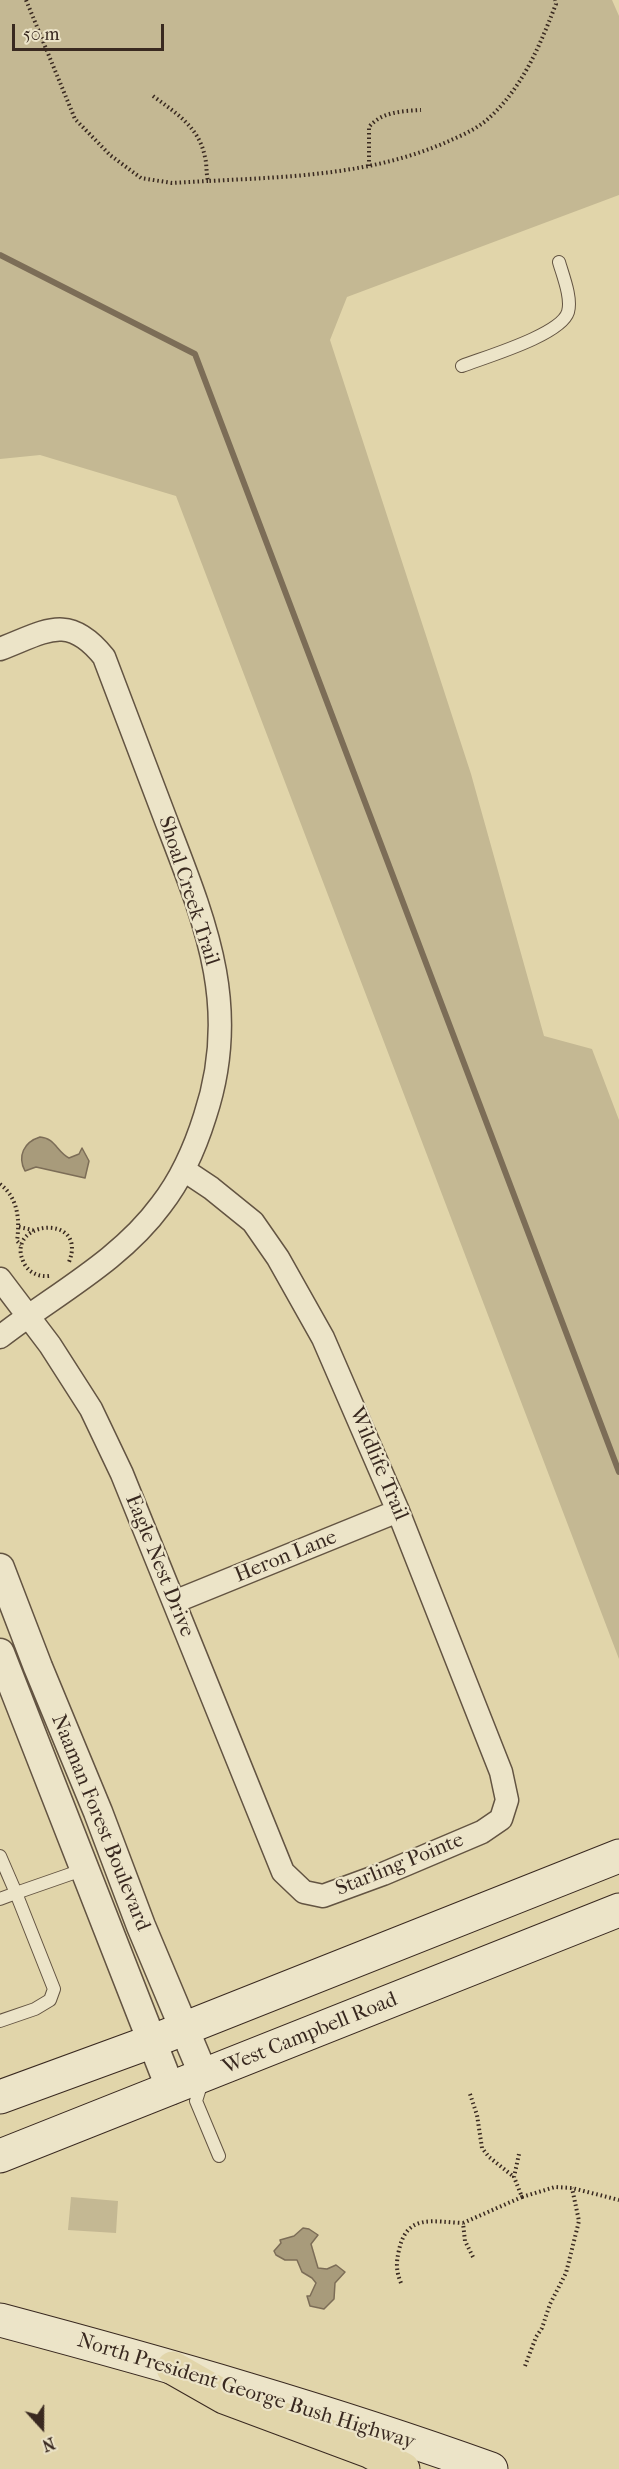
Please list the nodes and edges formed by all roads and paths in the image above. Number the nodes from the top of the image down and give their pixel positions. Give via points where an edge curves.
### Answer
1 (26, 0) edge
2 (555, 0) edge
3 (153, 96) dead end
4 (421, 110) dead end
5 (369, 166) junction
6 (208, 181) junction
7 (559, 262) dead end
8 (462, 366) dead end
9 (0, 649) edge
10 (184, 1170) junction
11 (0, 1184) edge
12 (19, 1227) junction
13 (33, 1230) junction
14 (21, 1246) junction
15 (71, 1248) junction
16 (76, 1251) dead end
17 (24, 1264) junction
18 (67, 1265) dead end
19 (23, 1274) dead end
20 (53, 1275) dead end
21 (0, 1279) edge
22 (28, 1316) junction
23 (0, 1337) edge
24 (398, 1511) junction
25 (0, 1568) edge
26 (174, 1602) junction
27 (0, 1642) edge
28 (0, 1653) edge
29 (53, 1704) junction
30 (507, 1800) joint
31 (0, 1856) edge
32 (619, 1856) edge
33 (85, 1869) junction
34 (283, 1872) joint
35 (16, 1893) junction
36 (0, 1899) edge
37 (619, 1910) edge
38 (0, 2021) edge
39 (185, 2028) junction
40 (153, 2041) junction
41 (190, 2089) junction
42 (470, 2094) dead end
43 (0, 2097) edge
44 (519, 2154) dead end
45 (0, 2156) edge
46 (219, 2156) dead end
47 (514, 2177) junction
48 (572, 2188) junction
49 (522, 2197) junction
50 (619, 2200) edge
51 (463, 2223) junction
52 (473, 2257) dead end
53 (400, 2283) dead end
54 (0, 2320) edge
55 (525, 2366) dead end
56 (174, 2368) junction
57 (403, 2469) edge
58 (491, 2469) edge

1 - 6 path via 75,119 110,155 141,178 172,183
2 - 5 path via 532,62 489,118 465,134 430,149
3 - 6 path via 192,128 201,143
4 - 5 path via 390,113 374,120 369,127
5 - 6 path
7 - 8 lane via 568,297 569,310 564,321 551,332
9 - 10 street, Shoal Creek Trail via 48,629 74,630 93,643 104,657 187,875 212,948 221,1006 221,1040 218,1072
10 - 22 street, Shoal Creek Trail via 161,1206 111,1256
10 - 24 street, Wildlife Trail via 253,1222 278,1258 323,1338
11 - 12 path via 16,1203
12 - 13 path
12 - 14 path via 17,1241
13 - 14 path
13 - 15 path via 44,1226 59,1230
14 - 17 path
15 - 16 path
15 - 18 path
17 - 19 path
17 - 20 path via 37,1275
21 - 22 street, Eagle Nest Drive
22 - 23 street, Shoal Creek Trail
22 - 26 street, Eagle Nest Drive via 91,1409 122,1473
24 - 26 street, Heron Lane
24 - 30 street, Wildlife Trail via 501,1772
25 - 29 street, Naaman Forest Boulevard
26 - 34 street, Eagle Nest Drive
27 - 29 street via 20,1658
28 - 33 street, Naaman Forest Boulevard
29 - 39 street, Naaman Forest Boulevard
30 - 34 street, Starling Pointe via 501,1819 482,1832 323,1896 304,1893
31 - 35 lane
32 - 39 main road
33 - 35 lane
33 - 40 street, Naaman Forest Boulevard
35 - 36 lane
35 - 38 lane via 54,1989 50,2000 35,2009
37 - 41 main road, West Campbell Road
39 - 40 main road
39 - 41 street, Naaman Forest Boulevard
40 - 41 street, Naaman Forest Boulevard
40 - 43 main road
41 - 45 main road, West Campbell Road
41 - 46 lane
42 - 47 path via 482,2148
44 - 47 path
47 - 49 path
48 - 49 path via 555,2187
48 - 50 path
48 - 55 path via 579,2221 566,2274
49 - 51 path
51 - 52 path via 465,2241
51 - 53 path via 421,2222 411,2226 401,2238 396,2272
54 - 56 main road, North President George Bush Highway
56 - 57 highway via 224,2397 369,2451
56 - 58 main road, North President George Bush Highway via 423,2444

